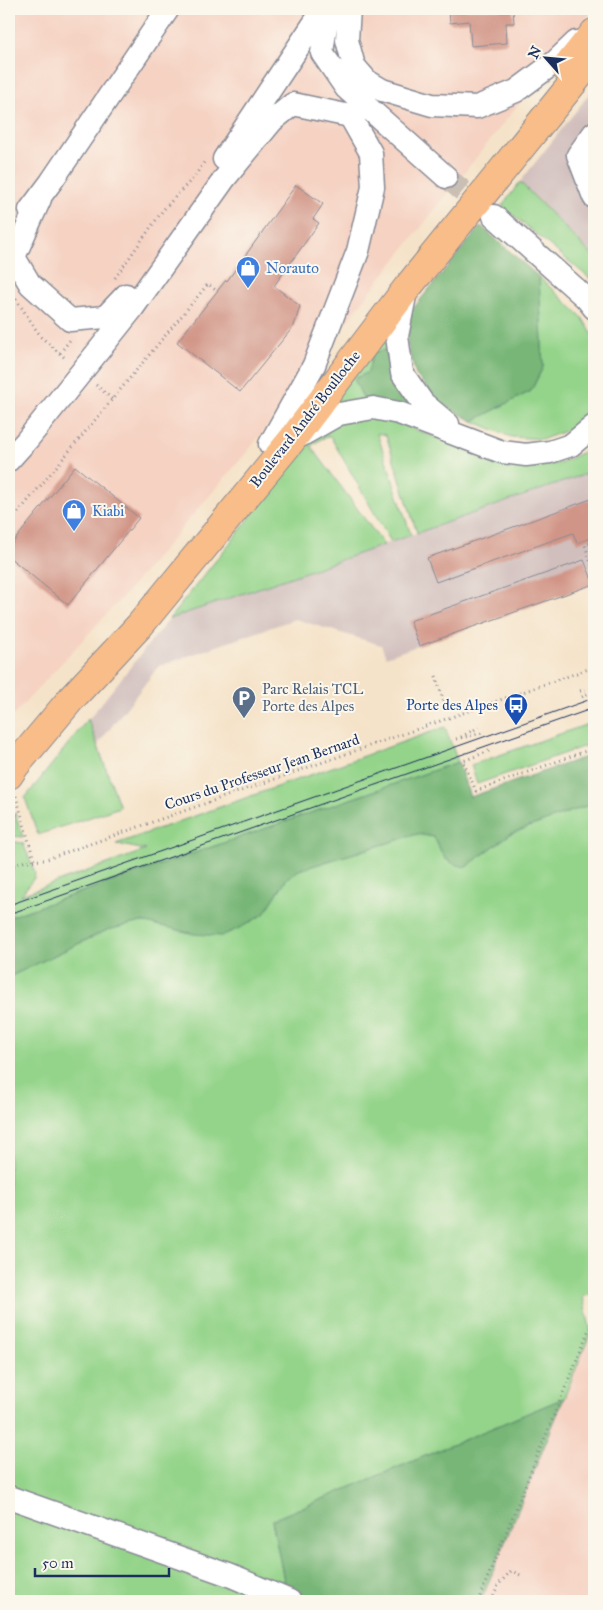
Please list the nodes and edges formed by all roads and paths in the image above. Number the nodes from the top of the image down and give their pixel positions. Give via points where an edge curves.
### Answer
1 (168, 9) edge
2 (326, 9) edge
3 (336, 9) edge
4 (349, 9) edge
5 (594, 24) edge
6 (594, 33) edge
7 (594, 57) edge
8 (594, 133) edge
9 (206, 160) dead end
10 (446, 177) tunnel mouth
11 (594, 197) edge
12 (40, 199) junction
13 (494, 216) tunnel mouth
14 (190, 225) junction
15 (9, 236) edge
16 (112, 282) dead end
17 (407, 288) junction
18 (217, 291) dead end
19 (14, 297) dead end
20 (594, 308) edge
21 (84, 320) junction
22 (60, 354) junction
23 (81, 372) junction
24 (112, 399) junction
25 (594, 426) edge
26 (470, 439) junction
27 (281, 442) junction
28 (9, 460) edge
29 (9, 517) edge
30 (594, 542) edge
31 (594, 572) edge
32 (594, 667) edge
33 (436, 676) dead end
34 (594, 689) edge
35 (580, 691) dead end
36 (582, 698) dead end
37 (444, 703) dead end
38 (479, 727) dead end
39 (482, 733) dead end
40 (9, 748) edge
41 (594, 748) edge
42 (489, 751) dead end
43 (12, 784) edge
44 (34, 860) junction
45 (9, 867) edge
46 (594, 1329) edge
47 (9, 1498) edge
48 (523, 1576) dead end
49 (290, 1601) edge
50 (478, 1601) edge
51 (492, 1601) edge

1 - 12 street
2 - 14 street via 223,161
3 - 10 street via 326,25 322,53 346,88
4 - 5 street via 347,40 354,66 367,81 382,90 432,105 477,107 516,91 555,62
6 - 27 main road, Boulevard André Boulloche via 397,278
7 - 17 main road, Boulevard André Boulloche
8 - 11 street via 578,155
9 - 16 path via 163,210
12 - 15 street
12 - 21 street via 14,257 30,284 70,320
13 - 20 street
14 - 21 street via 105,317
14 - 23 street via 132,309
14 - 27 street via 272,121 293,104 350,116 371,153 373,186 358,251
17 - 26 street via 396,336 402,373 423,404
17 - 27 main road, Boulevard André Boulloche
18 - 24 path via 208,284
19 - 22 path via 41,336
21 - 22 path
22 - 23 path
23 - 24 path
23 - 28 street
24 - 29 path via 17,514
25 - 26 street via 571,445 526,455 502,452
26 - 27 street via 399,413 373,408 339,414
27 - 40 main road, Boulevard André Boulloche
27 - 43 main road, Boulevard André Boulloche via 140,625 71,699 15,766
30 - 31 path via 585,545
32 - 44 path, Cours du Professeur Jean Bernard via 44,860
33 - 37 path
34 - 35 path
34 - 36 path
38 - 39 path via 456,739
41 - 42 path via 476,792 463,761
43 - 44 path
44 - 45 path, Cours du Professeur Jean Bernard
46 - 50 path via 588,1332
47 - 49 street via 229,1575
48 - 51 path via 510,1572 498,1585

